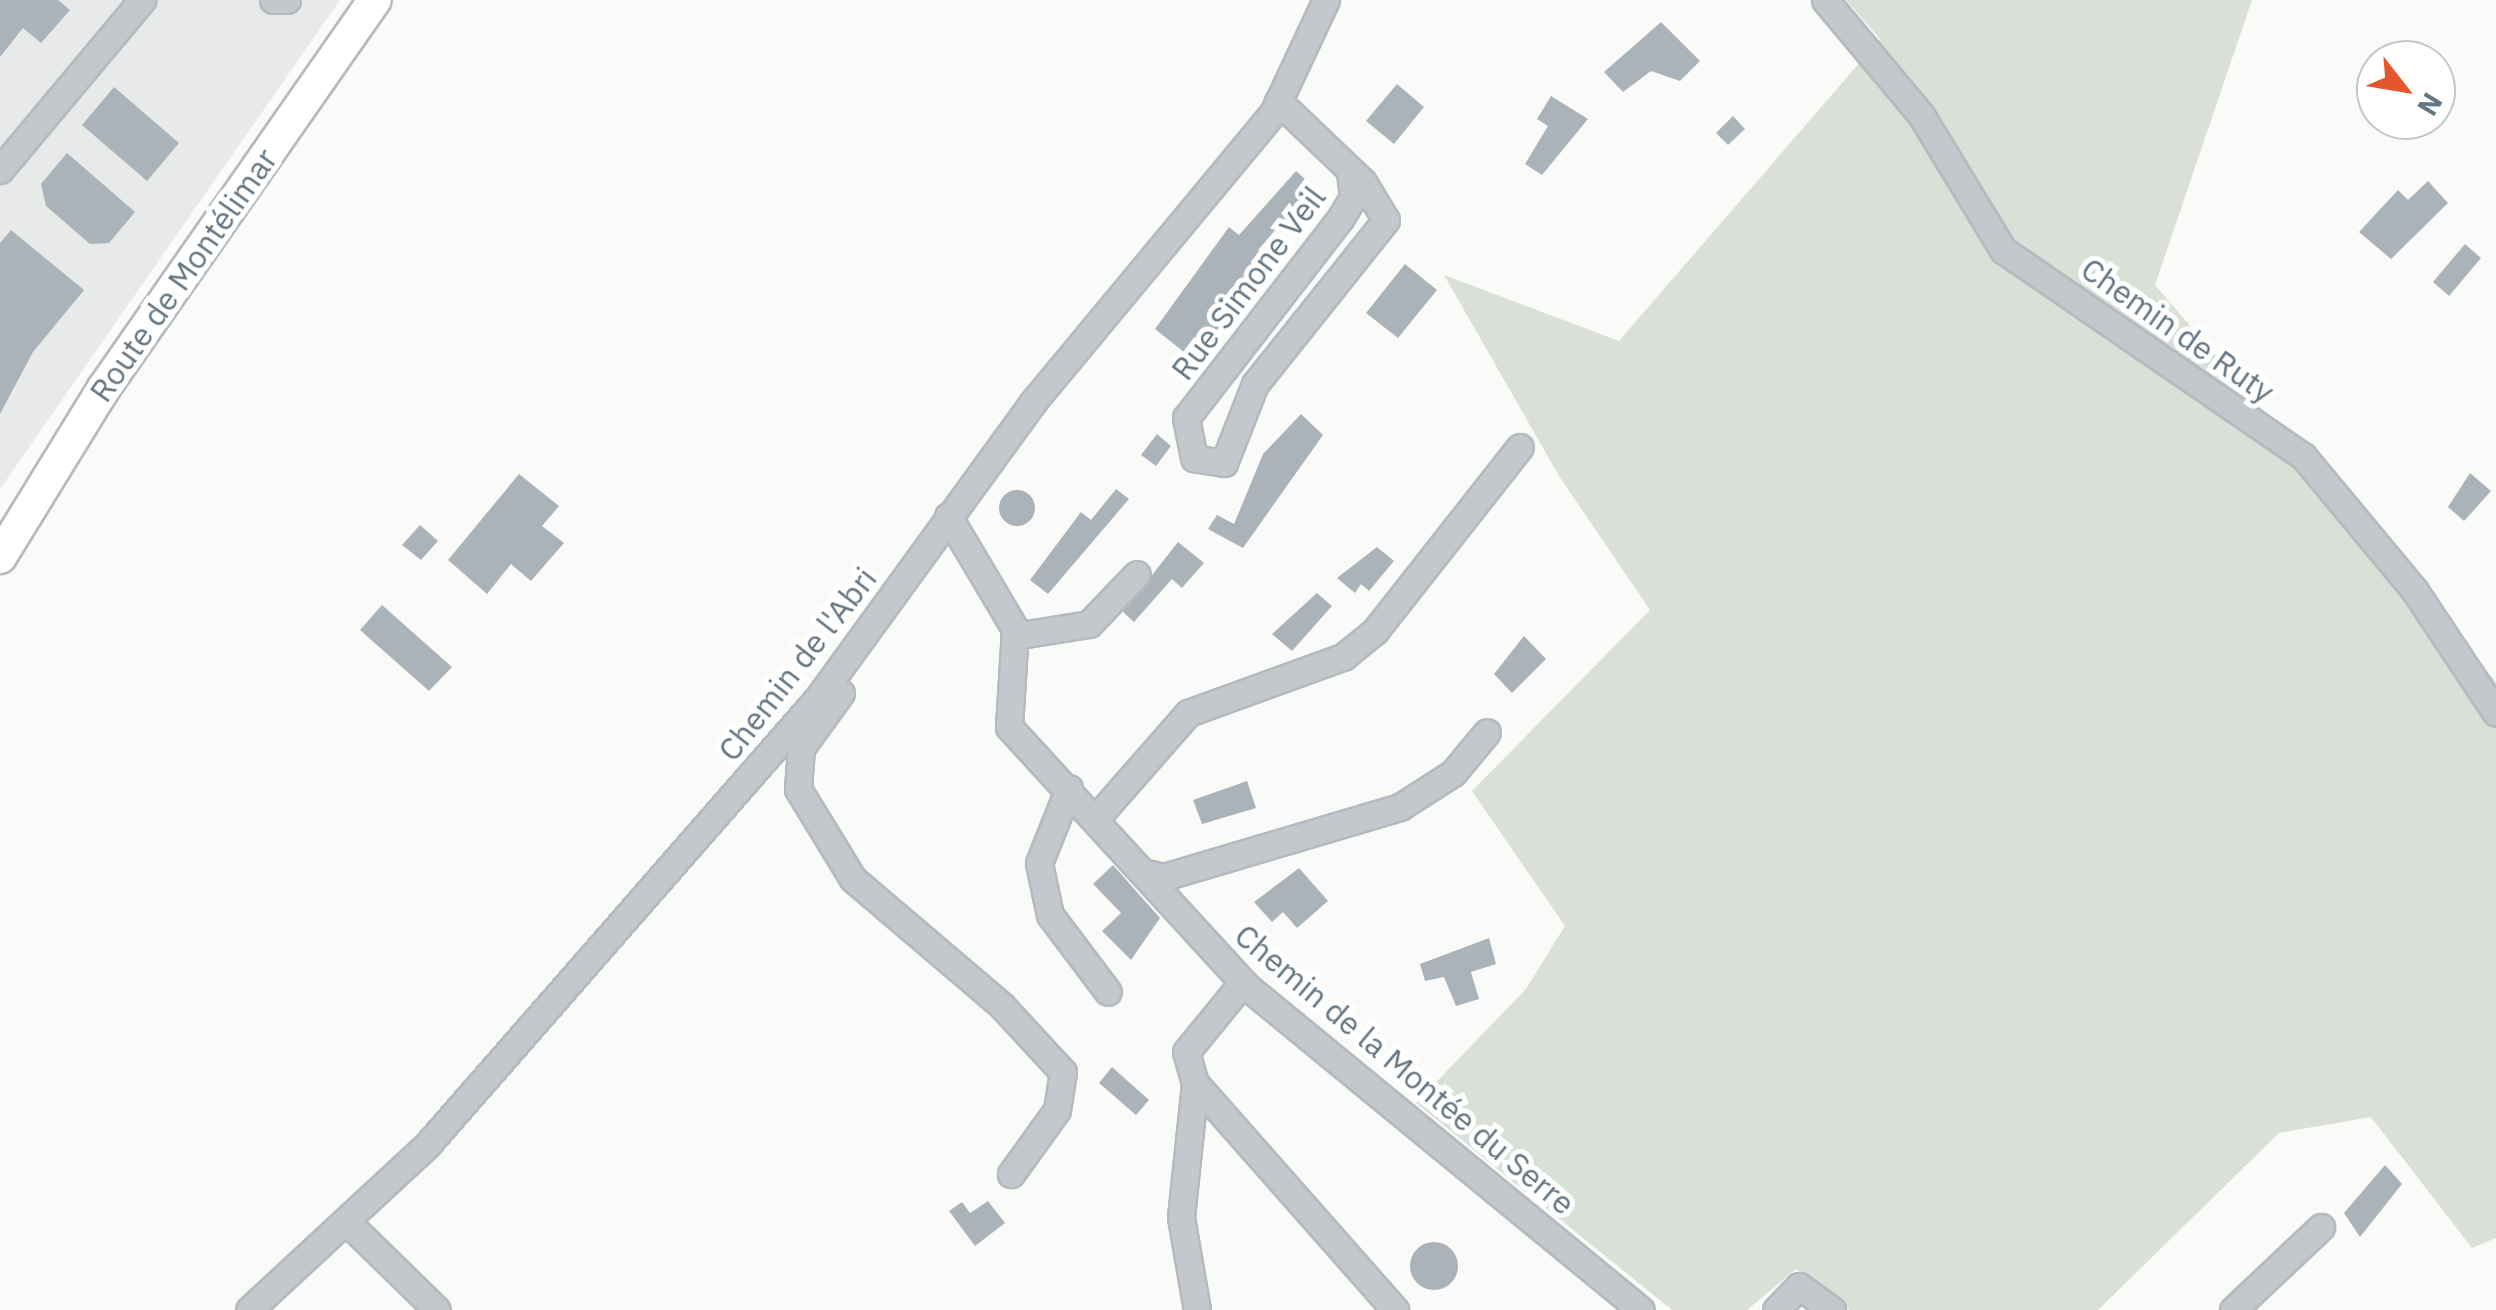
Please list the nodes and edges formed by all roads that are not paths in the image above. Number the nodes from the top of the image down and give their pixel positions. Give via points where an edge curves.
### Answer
1 (142, 0) edge
2 (273, 0) edge
3 (287, 0) edge
4 (1326, 0) edge
5 (1825, 0) edge
6 (362, 9) edge
7 (1278, 101) junction
8 (0, 170) edge
9 (1350, 173) junction
10 (1520, 447) dead end
11 (948, 516) junction
12 (0, 557) edge
13 (1136, 574) dead end
14 (1014, 636) junction
15 (848, 653) junction
16 (2496, 714) edge
17 (1487, 732) dead end
18 (1069, 788) junction
19 (1097, 817) junction
20 (1142, 872) junction
21 (1243, 982) junction
22 (1108, 992) dead end
23 (1195, 1083) junction
24 (1011, 1174) dead end
25 (348, 1223) junction
26 (2320, 1227) dead end
27 (249, 1310) edge
28 (436, 1310) edge
29 (1197, 1310) edge
30 (1396, 1310) edge
31 (1641, 1310) edge
32 (1776, 1310) edge
33 (1832, 1310) edge
34 (2233, 1310) edge

1 - 8 street
2 - 3 street
4 - 7 street, Chemin de l'Abri
5 - 16 street, Chemin de Ruty via 1922,115 2003,250 2304,456 2404,578
6 - 12 main road, Route de Montélimar via 104,388
7 - 9 street, Rue Simone Veil
7 - 11 street, Chemin de l'Abri
9 - 9 street, Rue Simone Veil via 1354,198 1340,219 1186,418 1194,458 1224,463 1256,384 1374,244 1383,204
10 - 19 street via 1375,631 1343,658 1188,714
11 - 14 street
11 - 15 street, Chemin de l'Abri
13 - 14 street via 1089,624
14 - 18 street, Chemin de la Montée du Serre via 1010,727
15 - 24 street via 841,695 801,748 798,788 853,879 1002,1006 1063,1072 1056,1110
15 - 25 street, Chemin de l'Abri via 657,890
17 - 20 street via 1453,772 1400,807 1164,877
18 - 19 street, Chemin de la Montée du Serre
18 - 22 street via 1039,863 1050,916
19 - 20 street, Chemin de la Montée du Serre
20 - 21 street, Chemin de la Montée du Serre
21 - 23 street via 1186,1052
21 - 31 street, Chemin de la Montée du Serre
23 - 29 street via 1182,1217
23 - 30 street
25 - 27 street, Chemin de l'Abri
25 - 28 street
26 - 34 street
32 - 33 street via 1799,1286

